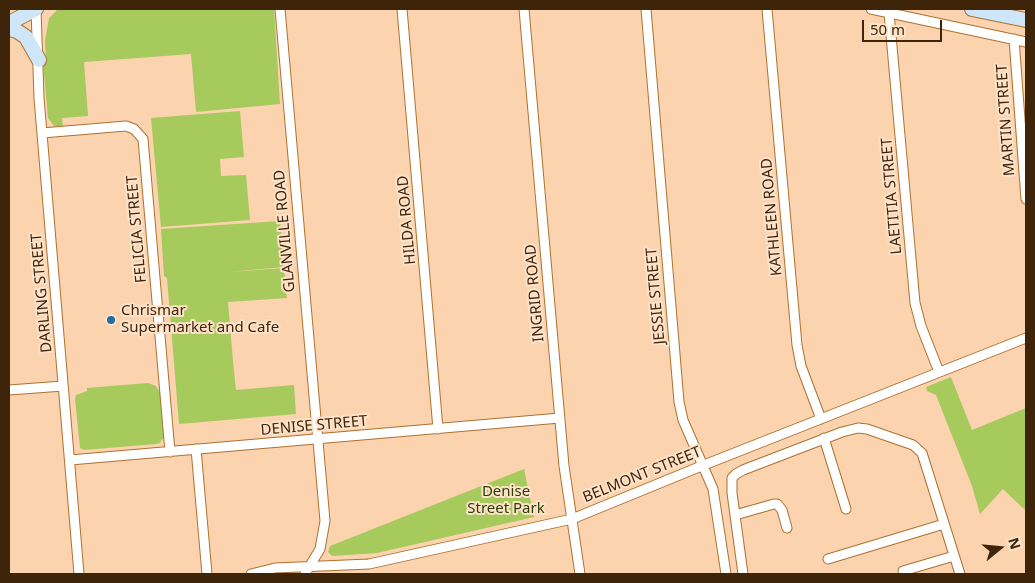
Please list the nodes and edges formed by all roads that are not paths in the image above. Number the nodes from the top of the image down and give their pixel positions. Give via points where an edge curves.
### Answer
1 (36, 9) edge
2 (280, 9) edge
3 (402, 9) edge
4 (524, 9) edge
5 (646, 9) edge
6 (767, 9) edge
7 (871, 9) edge
8 (972, 9) edge
9 (890, 13) junction
10 (1026, 20) edge
11 (9, 23) edge
12 (9, 28) edge
13 (1014, 39) junction
14 (1026, 42) edge
15 (39, 60) junction
16 (42, 134) junction
17 (1026, 199) edge
18 (1026, 338) edge
19 (939, 372) junction
20 (64, 386) junction
21 (9, 390) edge
22 (560, 418) junction
23 (821, 419) junction
24 (438, 429) junction
25 (824, 438) junction
26 (317, 440) junction
27 (196, 450) junction
28 (170, 452) junction
29 (70, 460) junction
30 (704, 465) junction
31 (846, 509) dead end
32 (735, 515) junction
33 (572, 519) junction
34 (944, 524) junction
35 (787, 528) dead end
36 (954, 556) junction
37 (828, 559) dead end
38 (308, 570) edge
39 (903, 571) dead end
40 (79, 574) edge
41 (207, 574) edge
42 (250, 574) edge
43 (580, 574) edge
44 (726, 574) edge
45 (743, 574) edge
46 (960, 574) edge

1 - 11 main road
1 - 15 street, DARLING STREET
2 - 26 street, GLANVILLE ROAD
3 - 24 street, HILDA ROAD
4 - 22 street, INGRID ROAD
5 - 30 street, JESSIE STREET via 679,402 683,420
6 - 23 street, KATHLEEN ROAD via 796,345
7 - 9 street
8 - 10 main road
9 - 13 street
9 - 19 street, LAETITIA STREET via 915,303
12 - 15 main road via 26,37
13 - 14 street
13 - 17 street, MARTIN STREET
15 - 16 street, DARLING STREET
16 - 20 street, DARLING STREET
16 - 28 street, FELICIA STREET via 126,126 134,129 142,139
18 - 19 street, BELMONT STREET
19 - 23 street, BELMONT STREET
20 - 21 street
20 - 29 street, DARLING STREET
22 - 24 street, DENISE STREET
22 - 33 street, INGRID ROAD
23 - 30 street, BELMONT STREET
24 - 26 street, DENISE STREET
25 - 31 street
25 - 32 street via 736,474 731,484
25 - 34 street via 858,428 916,448 923,457
26 - 27 street, DENISE STREET
26 - 38 street, GLANVILLE ROAD via 325,521 320,549
27 - 28 street, DENISE STREET
27 - 41 street
28 - 29 street, DENISE STREET
29 - 40 street, DARLING STREET
30 - 33 street, BELMONT STREET
30 - 44 street, JESSIE STREET via 715,496
32 - 35 street via 774,504 780,506
32 - 45 street
33 - 38 street, BELMONT STREET via 369,564
33 - 43 street, INGRID ROAD
34 - 36 street
34 - 37 street
36 - 39 street
36 - 46 street
38 - 42 street, BELMONT STREET via 275,568

